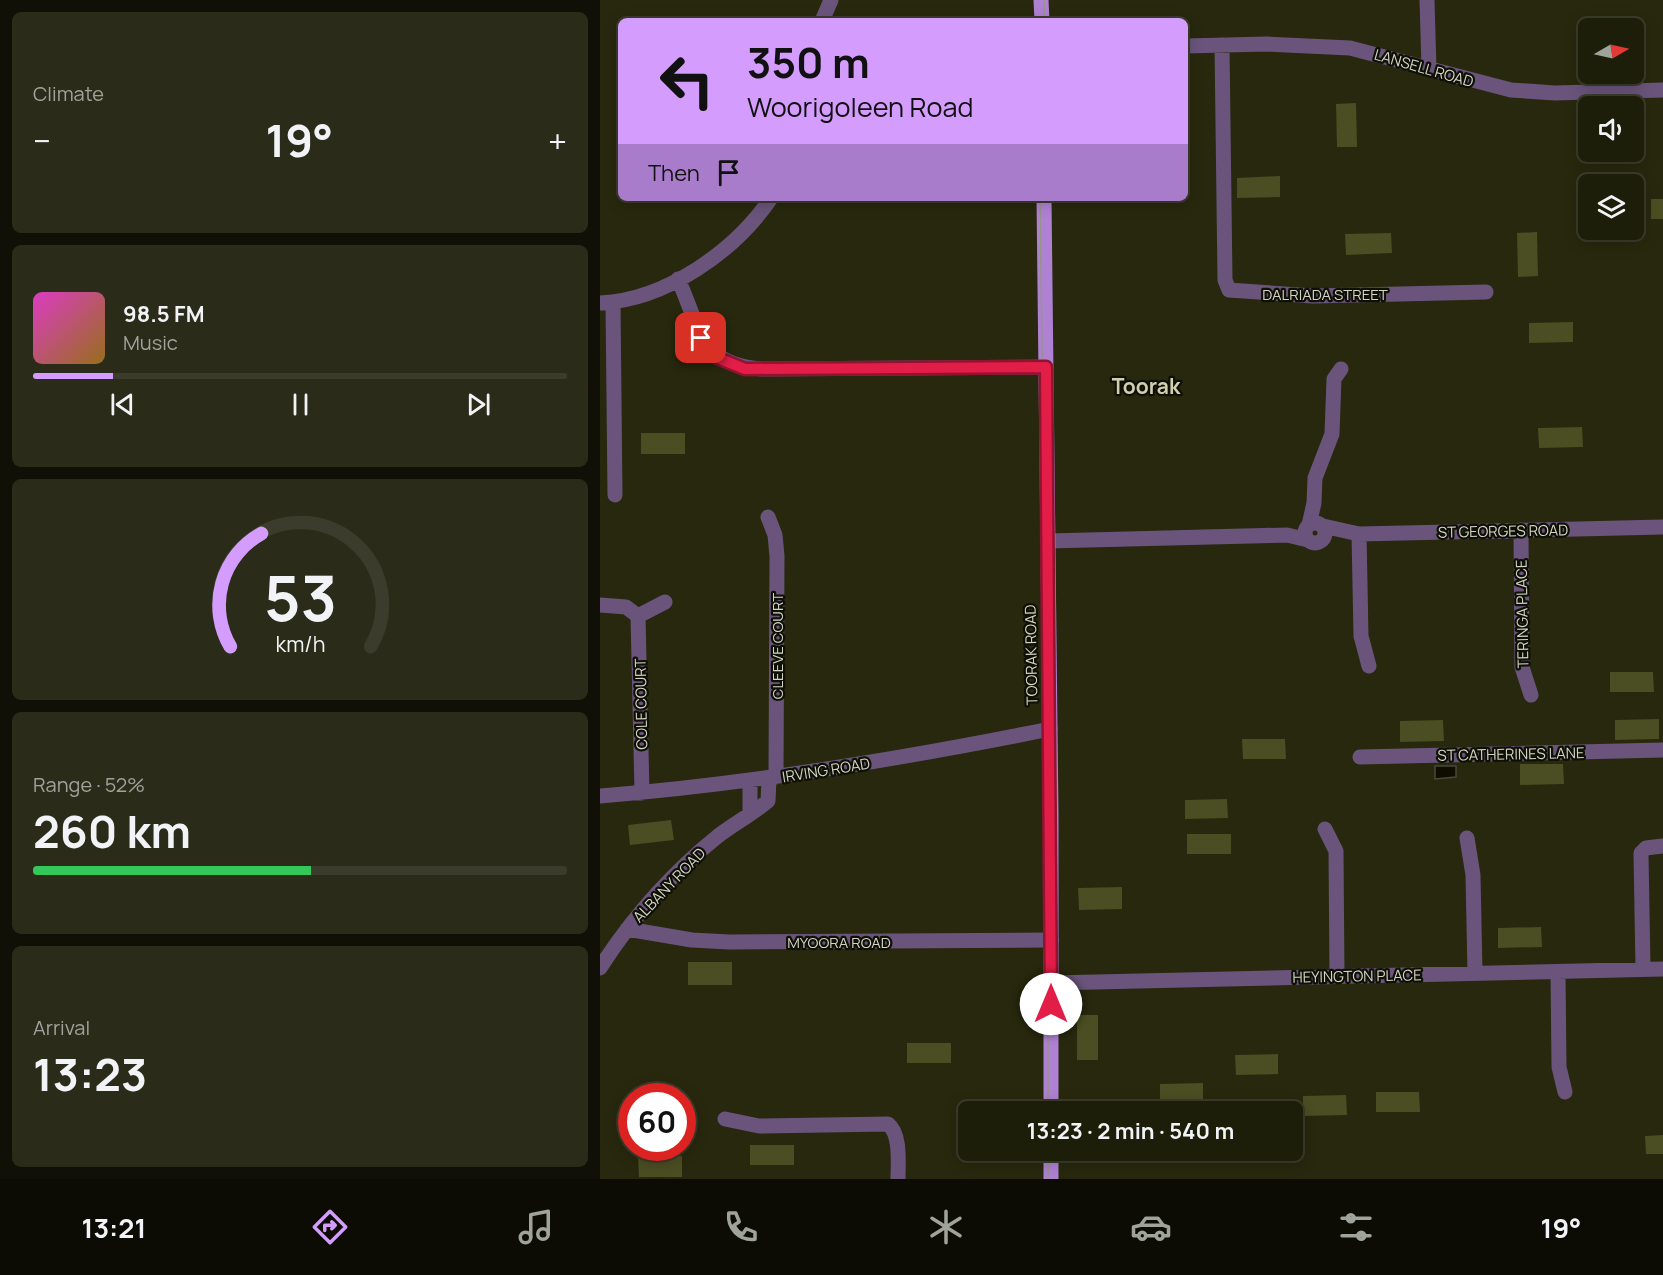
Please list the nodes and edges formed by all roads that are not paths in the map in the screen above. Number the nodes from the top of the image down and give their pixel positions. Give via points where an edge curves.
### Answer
1 (831, 0) edge
2 (1041, 0) edge
3 (1427, 0) edge
4 (823, 18) edge
5 (1042, 18) edge
6 (1222, 45) junction
7 (1188, 46) edge
8 (1429, 69) junction
9 (1663, 90) edge
10 (769, 201) edge
11 (1044, 201) edge
12 (678, 279) junction
13 (1486, 292) dead end
14 (606, 302) edge
15 (1046, 367) junction
16 (1341, 369) dead end
17 (615, 495) dead end
18 (768, 517) dead end
19 (1663, 527) edge
20 (1315, 530) junction
21 (1521, 530) junction
22 (1352, 533) junction
23 (1048, 541) junction
24 (665, 602) dead end
25 (600, 605) edge
26 (638, 616) junction
27 (1369, 666) dead end
28 (1531, 695) dead end
29 (1050, 729) junction
30 (1663, 750) edge
31 (1360, 758) dead end
32 (773, 778) junction
33 (750, 781) junction
34 (642, 793) junction
35 (600, 796) edge
36 (750, 813) junction
37 (1325, 829) dead end
38 (1467, 838) dead end
39 (1663, 846) edge
40 (627, 929) junction
41 (1051, 940) junction
42 (600, 968) edge
43 (1643, 969) junction
44 (1663, 969) edge
45 (1558, 972) junction
46 (1475, 974) junction
47 (1337, 976) junction
48 (1051, 983) junction
49 (1565, 1092) dead end
50 (1051, 1101) edge
51 (725, 1119) dead end
52 (1051, 1161) edge
53 (898, 1179) edge
54 (1051, 1179) edge

1 - 4 street
2 - 5 main road
3 - 8 street
6 - 7 street, LANSELL ROAD
6 - 8 street, LANSELL ROAD via 1350,48
6 - 13 street, DALRIADA STREET via 1225,280 1229,290 1304,296
8 - 9 street, LANSELL ROAD via 1522,91
10 - 12 street via 734,241
11 - 15 main road, TOORAK ROAD
12 - 14 street via 637,296
12 - 15 street via 701,338 718,358 732,366
14 - 17 street
15 - 23 main road, TOORAK ROAD
16 - 20 street via 1334,379 1332,434 1315,478
18 - 32 street, CLEEVE COURT via 777,556
19 - 21 street, ST GEORGES ROAD
20 - 22 street, ST GEORGES ROAD
20 - 23 street, ST GEORGES ROAD via 1287,535
21 - 22 street, ST GEORGES ROAD
21 - 28 street, TERINGA PLACE via 1522,667
22 - 27 street via 1360,636
23 - 29 main road, TOORAK ROAD
24 - 26 street
25 - 26 street via 626,607
26 - 34 street, COLE COURT
29 - 32 street, IRVING ROAD
29 - 41 main road, TOORAK ROAD
30 - 31 street, ST CATHERINES LANE
32 - 33 street, IRVING ROAD
32 - 36 street, ALBANY ROAD via 768,801
33 - 34 street, IRVING ROAD
33 - 36 street
34 - 35 street, IRVING ROAD
36 - 40 street, ALBANY ROAD via 681,868
37 - 47 street via 1336,851
38 - 46 street via 1473,875
39 - 43 street via 1639,846
40 - 41 street, MYOORA ROAD via 729,942
40 - 42 street, ALBANY ROAD
41 - 48 main road, TOORAK ROAD
43 - 44 street, HEYINGTON PLACE
43 - 45 street, HEYINGTON PLACE
45 - 46 street, HEYINGTON PLACE
45 - 49 street via 1559,1067
46 - 47 street, HEYINGTON PLACE
47 - 48 street, HEYINGTON PLACE
48 - 50 main road, TOORAK ROAD
51 - 53 street via 759,1126 888,1124 897,1148
52 - 54 main road

